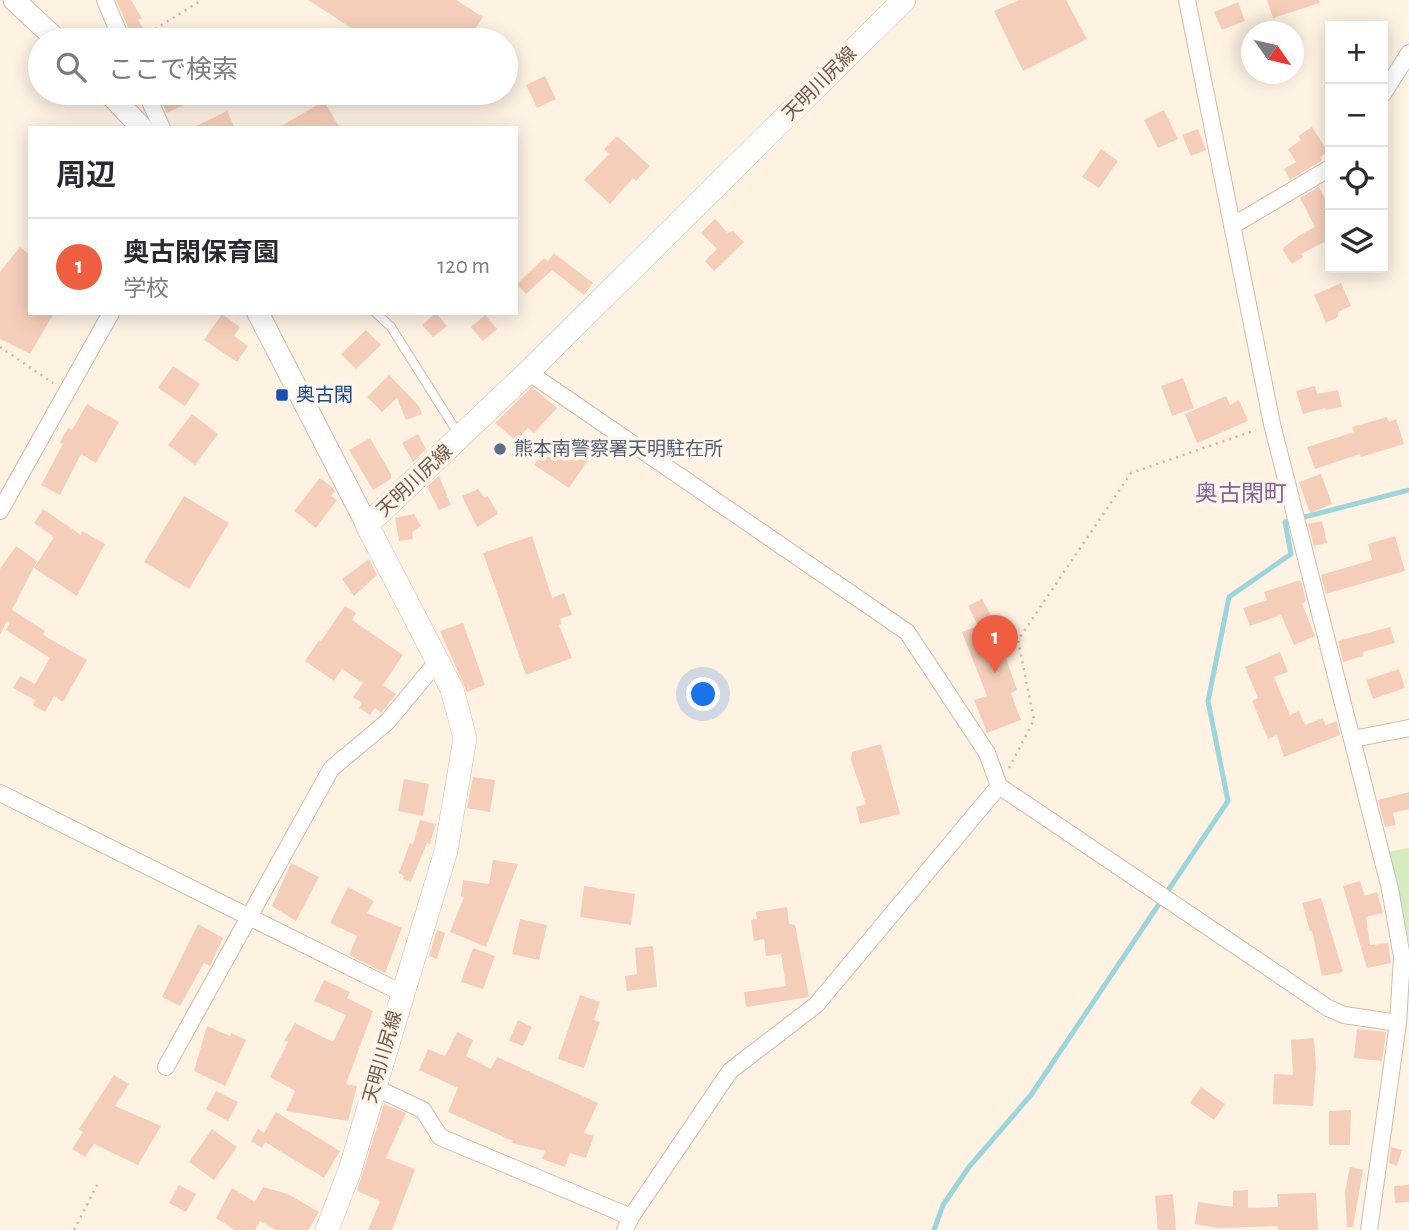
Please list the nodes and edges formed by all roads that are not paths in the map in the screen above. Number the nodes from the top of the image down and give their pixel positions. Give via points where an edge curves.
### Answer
1 (14, 0) edge
2 (105, 0) edge
3 (904, 0) edge
4 (1187, 0) edge
5 (44, 28) edge
6 (117, 28) edge
7 (1409, 53) edge
8 (1388, 86) edge
9 (120, 105) edge
10 (151, 105) edge
11 (140, 126) edge
12 (161, 126) edge
13 (1325, 171) edge
14 (1232, 226) junction
15 (110, 315) edge
16 (259, 315) edge
17 (378, 315) edge
18 (528, 372) junction
19 (461, 438) junction
20 (0, 511) edge
21 (367, 525) junction
22 (438, 661) junction
23 (1409, 728) edge
24 (1353, 739) junction
25 (999, 786) junction
26 (0, 793) edge
27 (249, 918) junction
28 (402, 993) junction
29 (1398, 1023) junction
30 (166, 1067) dead end
31 (374, 1087) junction
32 (628, 1224) edge
33 (327, 1230) edge
34 (1369, 1230) edge

1 - 5 street
2 - 6 street
3 - 18 main road, 天明川尻線
4 - 14 street
7 - 8 street
9 - 11 street
10 - 12 street
13 - 14 street
14 - 24 street via 1272,424
15 - 20 street
16 - 21 street
17 - 19 lane via 391,327
18 - 19 main road, 天明川尻線
18 - 25 street via 907,632 986,753
19 - 21 main road, 天明川尻線
21 - 22 main road, 天明川尻線
22 - 27 street via 387,722 331,769
22 - 28 main road, 天明川尻線 via 452,689 465,738 446,851
23 - 24 street
24 - 29 street via 1402,957
25 - 29 street via 1328,1008
25 - 32 street via 816,1005 730,1071
26 - 27 street
27 - 28 street
27 - 30 street
28 - 31 main road, 天明川尻線
29 - 34 street
31 - 32 street via 423,1110 440,1137
31 - 33 main road, 天明川尻線

